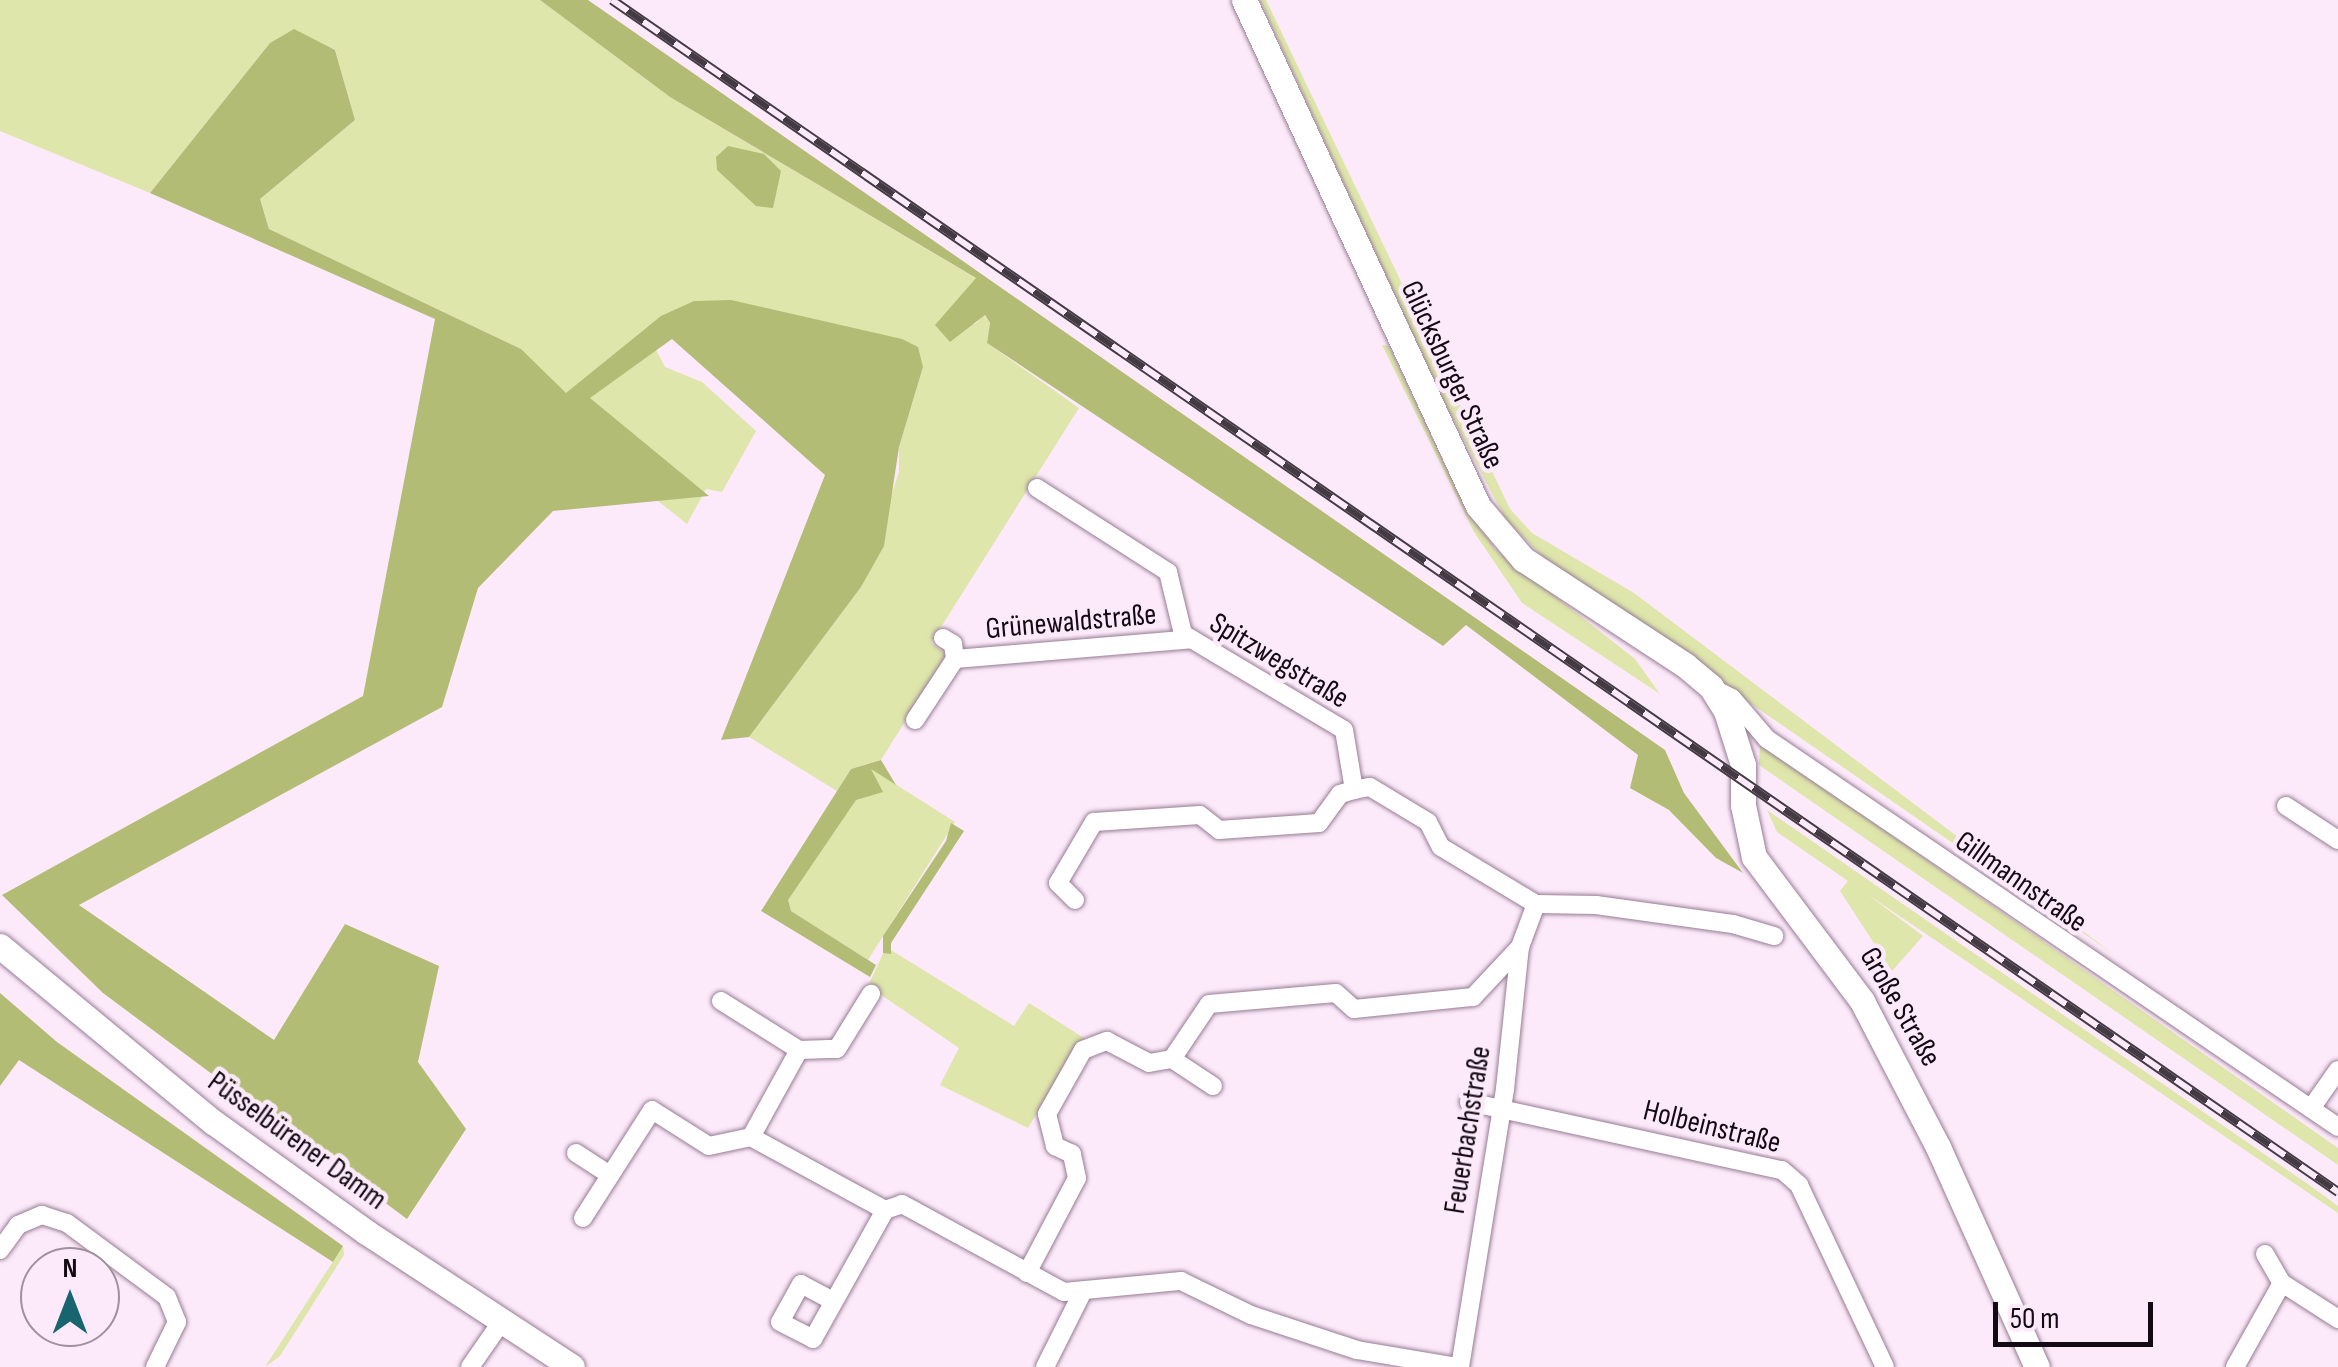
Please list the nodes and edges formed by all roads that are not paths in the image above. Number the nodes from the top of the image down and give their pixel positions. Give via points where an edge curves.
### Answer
1 (1244, 0) edge
2 (1037, 488) dead end
3 (943, 638) dead end
4 (1191, 639) junction
5 (955, 659) junction
6 (1711, 687) junction
7 (915, 720) dead end
8 (1354, 790) junction
9 (2286, 806) dead end
10 (2338, 840) edge
11 (1075, 900) dead end
12 (1536, 904) junction
13 (1774, 936) dead end
14 (0, 946) edge
15 (1520, 947) junction
16 (871, 994) dead end
17 (721, 1001) dead end
18 (799, 1050) junction
19 (1172, 1059) junction
20 (2338, 1070) edge
21 (1213, 1086) dead end
22 (1470, 1102) dead end
23 (1499, 1106) junction
24 (2312, 1107) junction
25 (2338, 1127) edge
26 (751, 1136) junction
27 (576, 1154) dead end
28 (610, 1175) junction
29 (884, 1210) junction
30 (583, 1218) dead end
31 (0, 1250) edge
32 (2265, 1254) dead end
33 (1026, 1273) junction
34 (2282, 1283) junction
35 (1083, 1291) junction
36 (834, 1301) dead end
37 (2338, 1319) edge
38 (502, 1321) junction
39 (1353, 1358) edge
40 (155, 1367) edge
41 (470, 1367) edge
42 (572, 1367) edge
43 (1045, 1367) edge
44 (1458, 1367) edge
45 (1885, 1367) edge
46 (2036, 1367) edge
47 (2235, 1367) edge

1 - 6 main road, Glücksburger Straße via 1478,506 1499,536 1558,587
2 - 4 street, Spitzwegstraße via 1168,572 1182,634
3 - 5 street, Grünewaldstraße via 953,644
4 - 5 street, Grünewaldstraße
4 - 8 street, Spitzwegstraße via 1344,730
5 - 7 street, Grünewaldstraße
6 - 24 street, Gillmannstraße via 1732,698 1767,740
6 - 46 main road, Große Straße via 1743,765 1742,804 1754,857 1862,1000 1938,1147
8 - 11 street via 1340,794 1319,823 1219,830 1200,814 1094,822 1058,883
8 - 12 street via 1370,787 1428,822 1441,847
9 - 10 street
12 - 13 street via 1596,905
12 - 15 street, Feuerbachstraße
14 - 38 main road, Püsselbürener Damm via 213,1122
15 - 19 street via 1473,998 1354,1009 1336,993 1210,1004
15 - 23 street, Feuerbachstraße
16 - 18 street via 837,1048
17 - 18 street
18 - 26 street
19 - 21 street
19 - 33 street via 1148,1063 1107,1042 1084,1050 1046,1114 1055,1146 1072,1154 1077,1178
20 - 24 street
22 - 23 street, Holbeinstraße
23 - 44 street, Feuerbachstraße
23 - 45 street, Holbeinstraße via 1782,1170 1799,1184
24 - 25 street, Gillmannstraße
26 - 28 street via 709,1146 652,1110
26 - 29 street, Feuerbachstraße
27 - 28 street
28 - 30 street
29 - 33 street, Feuerbachstraße via 902,1204
29 - 36 street
31 - 40 street via 18,1225 42,1215 67,1223 167,1297 177,1322
32 - 34 street
33 - 35 street, Feuerbachstraße via 1064,1292
34 - 37 street
34 - 47 street
35 - 39 street, Feuerbachstraße via 1181,1281
35 - 43 street
38 - 41 street
38 - 42 main road, Püsselbürener Damm
39 - 44 street, Feuerbachstraße

